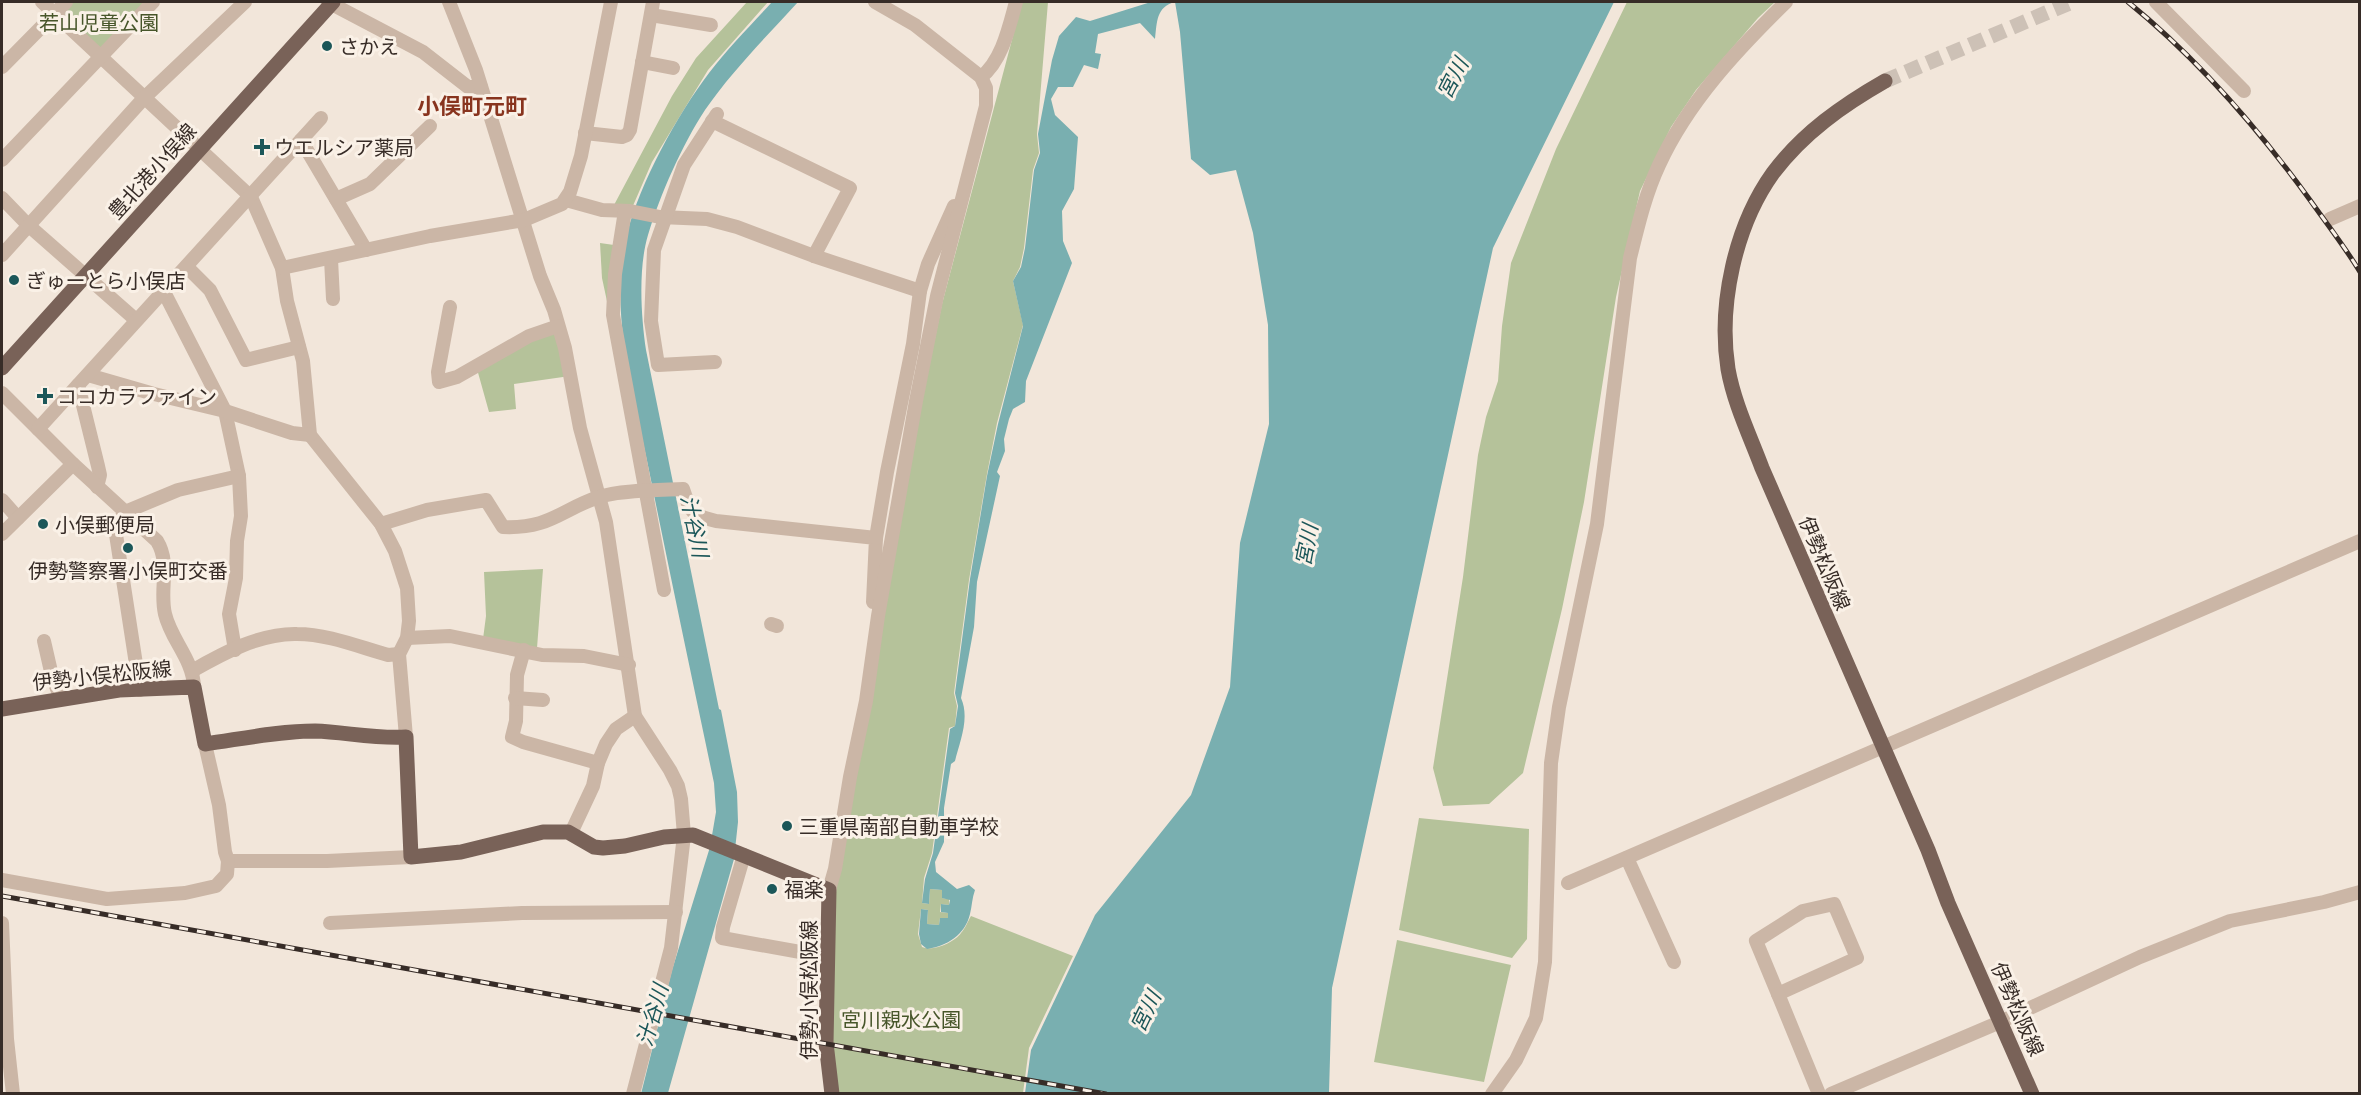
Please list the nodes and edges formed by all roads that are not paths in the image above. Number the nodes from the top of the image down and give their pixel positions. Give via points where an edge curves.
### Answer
1 (42, 2) edge
2 (66, 2) edge
3 (153, 2) edge
4 (245, 2) edge
5 (331, 2) edge
6 (449, 2) edge
7 (611, 2) edge
8 (874, 2) edge
9 (1016, 2) edge
10 (1786, 2) edge
11 (2157, 2) edge
12 (652, 8) edge
13 (54, 14) junction
14 (711, 25) dead end
15 (99, 57) junction
16 (642, 62) junction
17 (2, 67) edge
18 (673, 68) dead end
19 (981, 77) junction
20 (1885, 81) tunnel mouth
21 (481, 87) junction
22 (2244, 91) dead end
23 (144, 98) junction
24 (321, 118) dead end
25 (430, 126) dead end
26 (585, 133) junction
27 (301, 140) junction
28 (199, 150) junction
29 (2, 160) edge
30 (964, 192) junction
31 (251, 197) junction
32 (2, 198) edge
33 (336, 199) junction
34 (566, 200) junction
35 (2360, 206) edge
36 (627, 211) junction
37 (662, 217) junction
38 (2330, 219) dead end
39 (524, 220) junction
40 (28, 225) junction
41 (366, 250) junction
42 (2, 255) edge
43 (814, 256) junction
44 (331, 259) junction
45 (187, 267) junction
46 (282, 268) junction
47 (86, 275) junction
48 (921, 291) junction
49 (164, 292) junction
50 (333, 299) dead end
51 (450, 307) dead end
52 (136, 320) junction
53 (558, 326) junction
54 (299, 347) junction
55 (715, 362) dead end
56 (2, 368) edge
57 (88, 375) junction
58 (78, 385) junction
59 (2, 393) edge
60 (225, 411) junction
61 (38, 429) junction
62 (310, 435) junction
63 (73, 464) junction
64 (239, 477) junction
65 (97, 487) junction
66 (646, 491) junction
67 (600, 496) junction
68 (2, 500) edge
69 (125, 512) junction
70 (18, 518) junction
71 (381, 524) junction
72 (2, 534) edge
73 (876, 538) junction
74 (2360, 541) edge
75 (664, 590) dead end
76 (878, 616) junction
77 (407, 638) junction
78 (44, 641) dead end
79 (235, 650) junction
80 (524, 650) junction
81 (399, 654) junction
82 (628, 665) junction
83 (193, 679) junction
84 (140, 690) junction
85 (515, 698) junction
86 (61, 699) junction
87 (543, 700) dead end
88 (2, 709) edge
89 (635, 716) junction
90 (406, 737) junction
91 (205, 744) junction
92 (1882, 748) junction
93 (598, 763) junction
94 (571, 834) junction
95 (684, 835) junction
96 (743, 854) junction
97 (411, 857) junction
98 (1627, 858) junction
99 (228, 861) junction
100 (2, 880) edge
101 (1568, 883) dead end
102 (829, 890) junction
103 (2360, 892) edge
104 (676, 912) junction
105 (2, 923) edge
106 (330, 923) dead end
107 (828, 957) junction
108 (1674, 962) dead end
109 (1778, 994) junction
110 (2001, 1022) junction
111 (4, 1039) edge
112 (13, 1094) edge
113 (633, 1094) edge
114 (832, 1094) edge
115 (1492, 1094) edge
116 (1819, 1094) edge
117 (1831, 1094) edge
118 (2032, 1094) edge

1 - 13 street
2 - 13 street
3 - 15 street
4 - 23 street
5 - 21 street via 423,52 468,87
5 - 28 main road, 豊北港小俣線
6 - 21 street
7 - 26 street
8 - 19 street via 915,25
9 - 19 street via 991,69
10 - 115 street via 1737,50 1689,112 1659,165 1641,215 1630,258 1597,524 1558,707 1551,763 1545,962 1536,1018 1516,1060
11 - 22 street
12 - 14 street
12 - 16 street
13 - 15 street
13 - 17 street
15 - 23 street
15 - 29 street
16 - 18 street
16 - 26 street via 627,135
19 - 30 street via 986,105
20 - 92 main road, 伊勢松阪線 via 1821,122 1773,174 1744,229 1728,284 1726,317 1728,370 1738,405
21 - 39 street
23 - 28 street
23 - 40 street
24 - 27 street
25 - 33 street via 370,184
26 - 34 street
27 - 31 street
27 - 33 street
28 - 31 street
28 - 47 main road, 豊北港小俣線
30 - 48 street via 928,264
30 - 76 street via 930,331
31 - 45 street
31 - 46 street
32 - 40 street
33 - 41 street
34 - 36 street via 602,210
34 - 39 street via 552,210
35 - 38 street
36 - 37 street
36 - 66 street via 615,274 613,315
37 - 43 street via 707,219
37 - 43 street via 684,165 714,118 850,188
37 - 55 street via 651,270 651,321 658,365
39 - 41 street
39 - 53 street
40 - 42 street
40 - 47 street
41 - 44 street
43 - 48 street
44 - 46 street
44 - 50 street
45 - 49 street
45 - 54 street via 210,290 246,360
46 - 54 street
47 - 52 street
47 - 56 main road, 豊北港小俣線
48 - 73 street
49 - 52 street
49 - 60 street
51 - 53 street via 439,382 457,377 529,336
52 - 57 street
53 - 67 street via 580,428
54 - 62 street
57 - 58 street
57 - 60 street
58 - 61 street
58 - 65 street via 100,475
59 - 61 street
60 - 62 street
60 - 64 street
61 - 63 street
62 - 71 street
63 - 65 street
63 - 70 street
64 - 69 street via 178,490
64 - 79 street via 241,516 229,614
65 - 69 street
66 - 67 street
66 - 73 street via 683,489 696,516 717,521
66 - 75 street
67 - 71 street via 543,524 524,528 503,527 486,500 427,510
67 - 82 street
68 - 70 street
69 - 83 street via 162,548 165,615
69 - 84 street via 115,528 115,536
70 - 72 street
71 - 77 street via 395,551 409,595
73 - 76 street via 873,602
74 - 92 street
76 - 102 street via 866,701
77 - 80 street via 450,636
77 - 81 street
78 - 86 street
79 - 81 street via 266,637 300,633 388,655
79 - 83 street
80 - 82 street
80 - 85 street
81 - 90 street
82 - 89 street
83 - 84 main road, 伊勢小俣松阪線
83 - 91 main road, 伊勢小俣松阪線
84 - 86 main road, 伊勢小俣松阪線
85 - 87 street
85 - 93 street via 512,736
86 - 88 main road, 伊勢小俣松阪線
89 - 93 street via 616,729
89 - 95 street via 678,786
90 - 91 main road via 383,739 312,731
90 - 97 main road
91 - 99 street
92 - 98 street
92 - 110 main road, 伊勢松阪線
93 - 94 street via 593,786
94 - 95 main road via 603,848
94 - 97 main road via 543,832 461,852
95 - 96 main road via 704,838
95 - 104 street
96 - 102 main road
96 - 107 street via 722,938
97 - 99 street
98 - 101 street
98 - 108 street
99 - 100 street via 227,874 209,889 121,899
102 - 107 main road, 伊勢小俣松阪線
103 - 110 street via 2230,921 2140,957
104 - 106 street via 522,913
104 - 113 street via 671,948
105 - 111 street
107 - 114 main road, 伊勢小俣松阪線 via 826,1043
109 - 109 street via 1756,941 1803,911 1834,904 1857,958
109 - 116 street
110 - 117 street
110 - 118 main road, 伊勢松阪線
111 - 112 street

